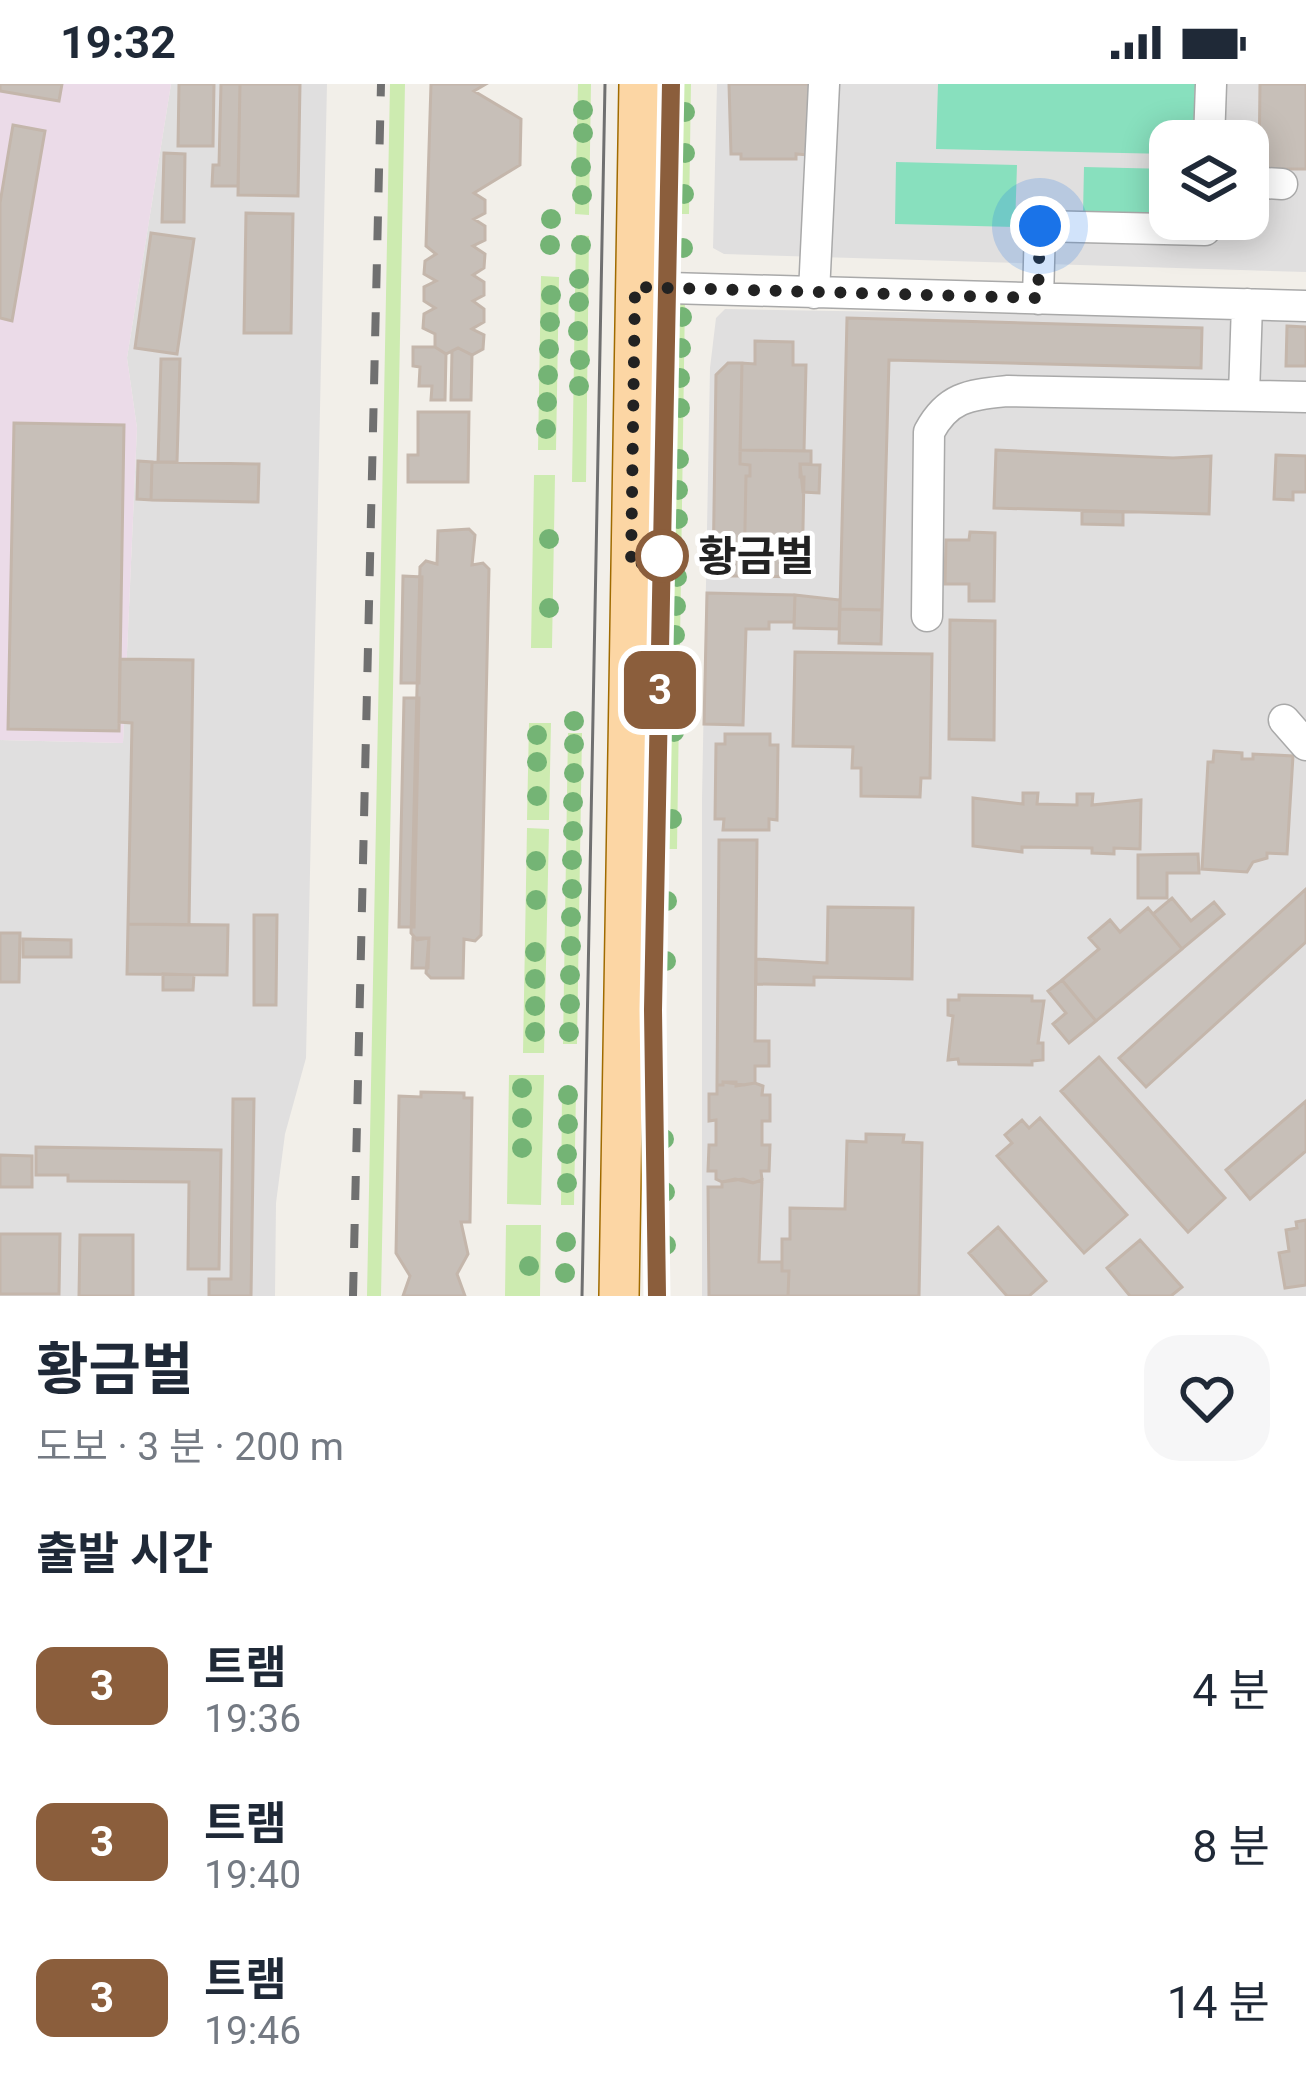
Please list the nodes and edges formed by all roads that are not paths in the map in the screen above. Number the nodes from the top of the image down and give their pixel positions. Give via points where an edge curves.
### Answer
1 (639, 84) edge
2 (824, 84) edge
3 (1211, 84) edge
4 (1210, 120) edge
5 (1269, 183) edge
6 (1282, 184) dead end
7 (1149, 229) edge
8 (635, 287) junction
9 (814, 292) junction
10 (1038, 298) junction
11 (1246, 304) junction
12 (1306, 306) edge
13 (1244, 395) junction
14 (1306, 397) edge
15 (927, 616) dead end
16 (1284, 720) dead end
17 (1306, 745) edge
18 (619, 1296) edge

1 - 8 main road
2 - 9 street
3 - 4 street
5 - 6 street
7 - 10 street via 1040,226
8 - 9 street
8 - 18 main road
9 - 10 street
10 - 11 street
11 - 12 street
11 - 13 street
13 - 14 street
13 - 15 street via 1008,391 968,395 938,413 928,432
16 - 17 street

